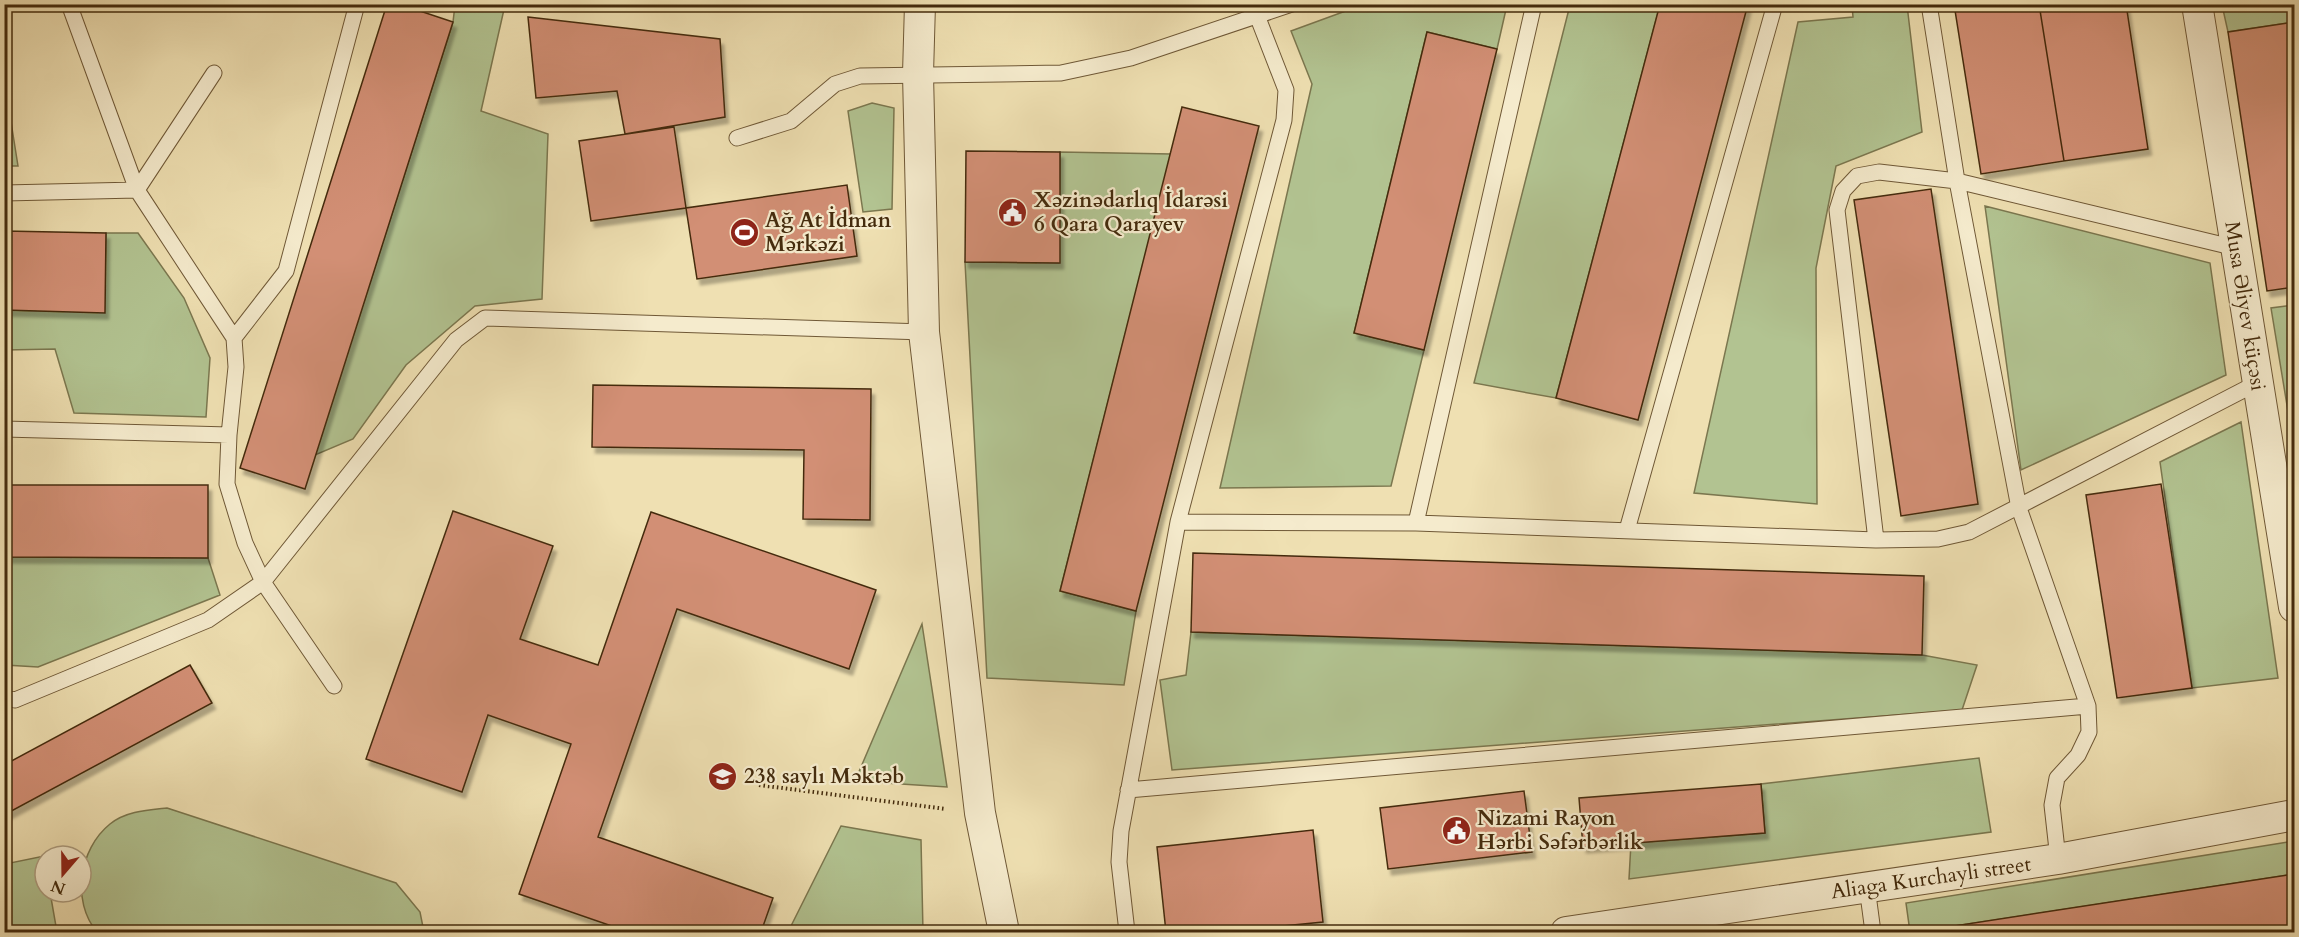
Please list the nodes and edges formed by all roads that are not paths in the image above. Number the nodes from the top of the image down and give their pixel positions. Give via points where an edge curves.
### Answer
1 (69, 4) edge
2 (357, 4) edge
3 (920, 4) edge
4 (1292, 4) edge
5 (1534, 4) edge
6 (1775, 4) edge
7 (1929, 4) edge
8 (2198, 4) edge
9 (1258, 18) junction
10 (214, 73) dead end
11 (918, 74) junction
12 (737, 138) dead end
13 (1957, 181) junction
14 (137, 190) junction
15 (4, 193) edge
16 (2236, 248) junction
17 (924, 332) junction
18 (234, 338) junction
19 (2257, 383) junction
20 (4, 429) edge
21 (229, 435) junction
22 (2019, 508) junction
23 (1178, 522) junction
24 (1416, 523) junction
25 (1627, 530) junction
26 (1876, 540) junction
27 (263, 582) junction
28 (2295, 607) edge
29 (334, 686) dead end
30 (4, 698) edge
31 (2088, 705) junction
32 (1128, 790) junction
33 (2295, 815) edge
34 (2058, 859) junction
35 (1867, 887) junction
36 (1004, 933) edge
37 (1127, 933) edge
38 (1566, 933) edge
39 (1873, 933) edge

1 - 14 lane
2 - 18 lane via 286,271
3 - 11 street
4 - 9 lane
5 - 24 lane
6 - 25 lane
7 - 13 lane
8 - 16 street, Musa Əliyev küçəsi
9 - 11 lane via 1131,58 1061,73
9 - 23 lane via 1286,90 1284,120
10 - 14 lane
11 - 12 lane via 860,76 835,84 791,121
11 - 17 street
13 - 16 lane
13 - 22 lane
13 - 26 lane via 1879,172 1857,177 1843,191 1837,210
14 - 15 lane
14 - 18 lane
16 - 19 street, Musa Əliyev küçəsi
17 - 27 lane via 485,318 456,340
17 - 36 street via 980,813
18 - 21 lane via 236,368
19 - 22 lane
19 - 28 street, Musa Əliyev küçəsi
20 - 21 lane
21 - 27 lane via 227,484 244,543
22 - 26 lane via 1969,532 1938,539
22 - 31 lane
23 - 24 lane
23 - 32 lane
24 - 25 lane
25 - 26 lane
27 - 29 lane
27 - 30 lane via 208,620 15,700
31 - 32 lane
31 - 34 lane via 2089,732 2078,755 2058,778 2052,805
32 - 37 lane via 1119,862
33 - 34 street, Aliaga Kurchayli street
34 - 35 street, Aliaga Kurchayli street
35 - 38 street, Aliaga Kurchayli street
35 - 39 lane

